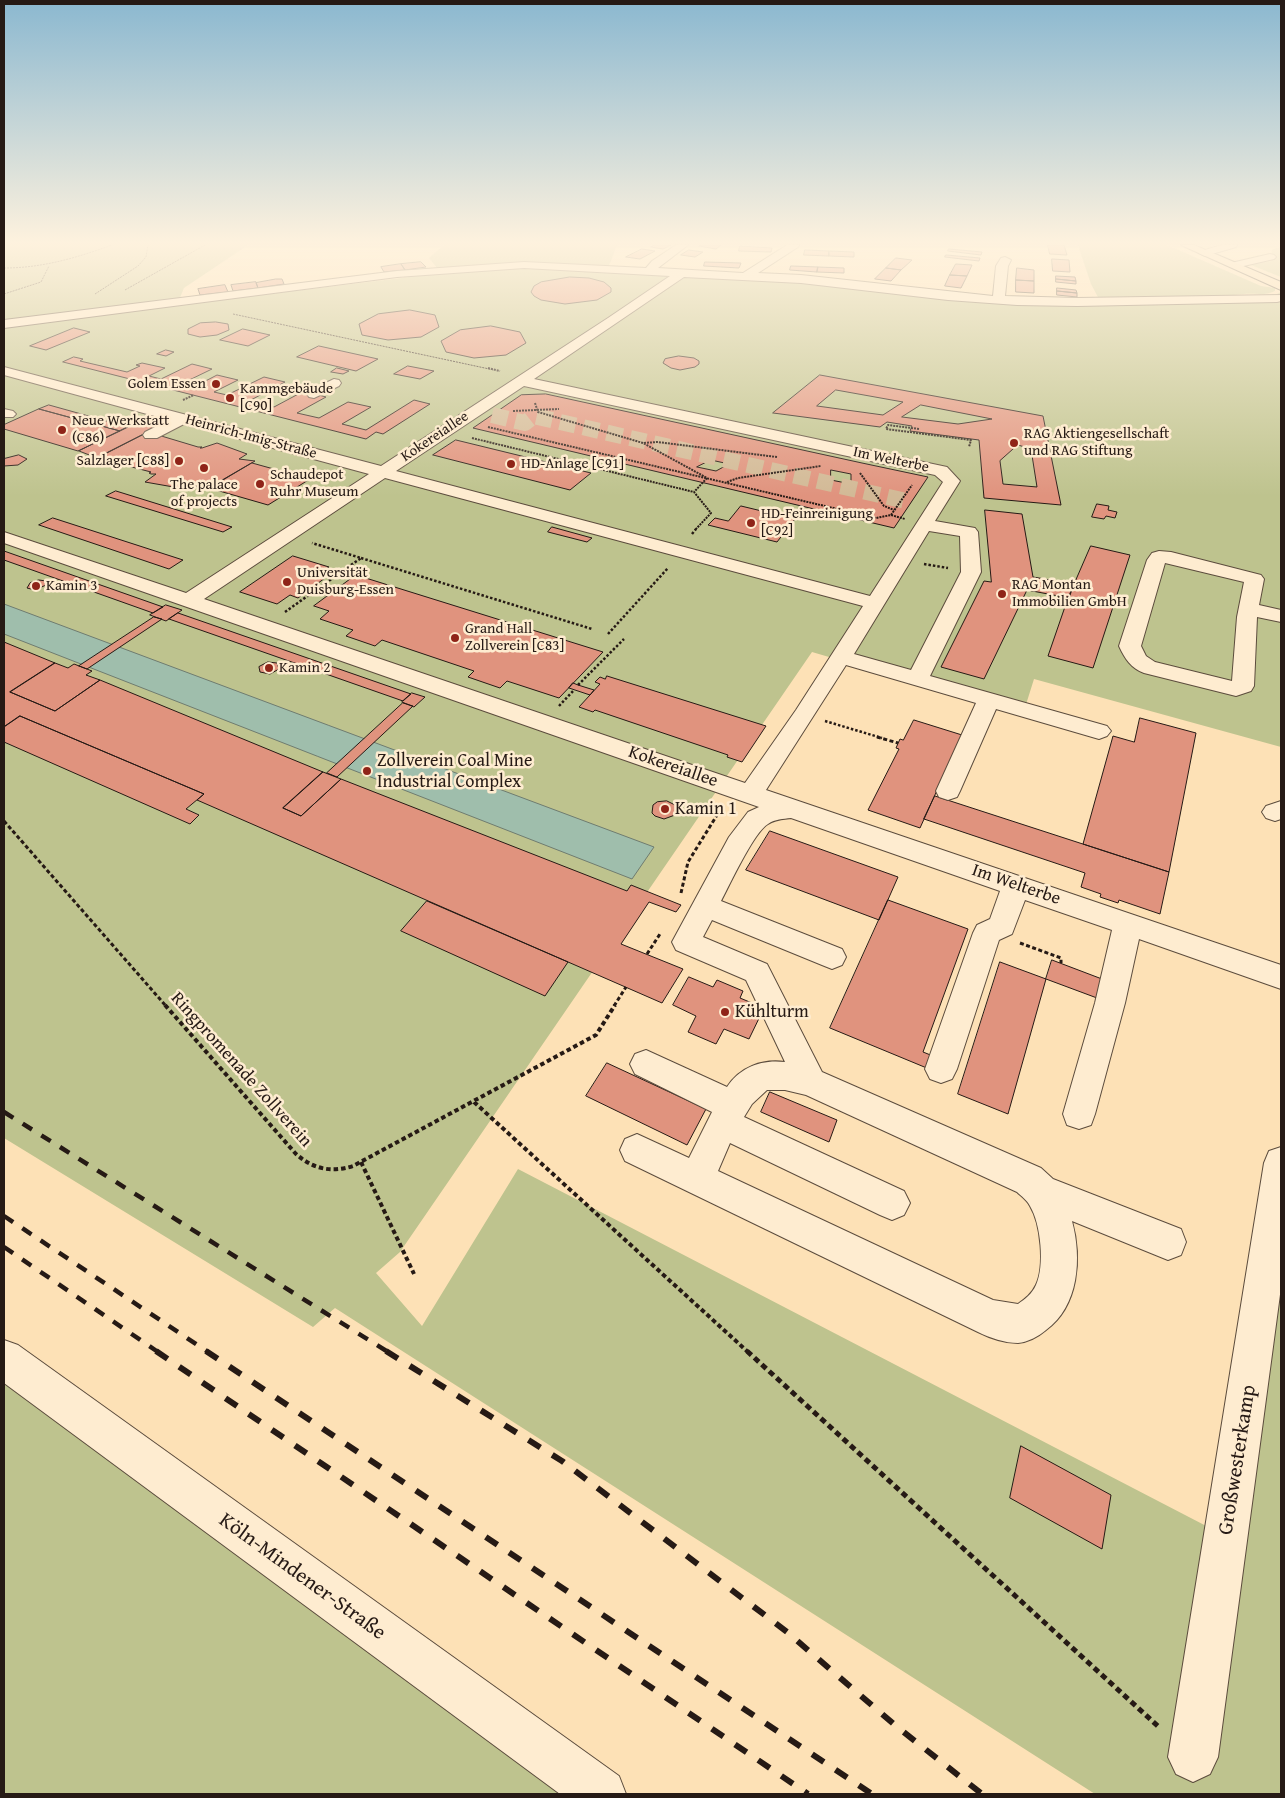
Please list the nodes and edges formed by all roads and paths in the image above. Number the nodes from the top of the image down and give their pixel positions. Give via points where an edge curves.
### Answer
1 (300, 329) edge
2 (598, 329) edge
3 (4, 371) edge
4 (32, 379) junction
5 (524, 379) junction
6 (334, 384) dead end
7 (11, 388) dead end
8 (314, 394) dead end
9 (535, 402) dead end
10 (537, 410) junction
11 (474, 411) junction
12 (497, 416) junction
13 (182, 419) junction
14 (919, 429) dead end
15 (445, 431) junction
16 (151, 435) dead end
17 (643, 443) junction
18 (968, 447) dead end
19 (786, 458) dead end
20 (824, 465) dead end
21 (859, 467) dead end
22 (382, 472) junction
23 (707, 478) junction
24 (726, 483) junction
25 (694, 492) junction
26 (894, 510) dead end
27 (901, 517) dead end
28 (924, 525) junction
29 (286, 535) junction
30 (4, 537) edge
31 (680, 551) junction
32 (361, 558) junction
33 (902, 560) junction
34 (971, 572) junction
35 (187, 601) junction
36 (874, 603) junction
37 (1249, 611) junction
38 (1281, 616) edge
39 (264, 627) junction
40 (592, 629) dead end
41 (608, 634) dead end
42 (624, 639) dead end
43 (841, 657) junction
44 (918, 678) junction
45 (578, 685) dead end
46 (989, 698) junction
47 (805, 714) junction
48 (1099, 731) dead end
49 (898, 743) dead end
50 (948, 791) dead end
51 (749, 799) junction
52 (4, 821) edge
53 (693, 900) junction
54 (1008, 905) junction
55 (1128, 923) junction
56 (662, 929) dead end
57 (647, 954) dead end
58 (832, 957) dead end
59 (1061, 963) dead end
60 (1281, 977) edge
61 (626, 987) dead end
62 (646, 1064) dead end
63 (941, 1069) dead end
64 (811, 1082) junction
65 (474, 1102) junction
66 (728, 1114) junction
67 (1079, 1114) dead end
68 (637, 1150) dead end
69 (361, 1162) junction
70 (1281, 1162) edge
71 (697, 1178) junction
72 (1042, 1192) junction
73 (892, 1203) dead end
74 (1168, 1242) dead end
75 (414, 1274) dead end
76 (4, 1359) edge
77 (1193, 1757) joint
78 (601, 1794) edge

1 - 5 path
2 - 5 street, Kokereiallee
3 - 4 street, Heinrich-Imig-Straße
4 - 7 street
4 - 13 street, Heinrich-Imig-Straße
5 - 11 street, Kokereiallee
5 - 28 street, Im Welterbe via 941,471 952,481
6 - 8 street
9 - 10 path
10 - 12 path
10 - 17 path
11 - 12 street
11 - 15 street, Kokereiallee
12 - 23 path via 486,426
13 - 16 street
13 - 22 street, Heinrich-Imig-Straße
14 - 18 path via 888,425 886,429 971,440
15 - 22 street, Kokereiallee
15 - 25 path
17 - 19 path via 658,442
17 - 23 path
20 - 24 path via 738,478
21 - 26 path via 860,474 884,506
22 - 29 street, Kokereiallee
22 - 31 street, Heinrich-Imig-Straße
23 - 24 path
23 - 25 path
24 - 27 path via 876,518
25 - 31 path via 711,513
28 - 33 street, Im Welterbe
28 - 34 street via 969,532
29 - 32 path
29 - 35 street, Kokereiallee
30 - 35 street, Kokereiallee
31 - 36 street, Heinrich-Imig-Straße
31 - 41 path
32 - 39 path
32 - 40 path
33 - 34 path
33 - 36 street, Im Welterbe
34 - 44 street
35 - 39 street, Kokereiallee
36 - 43 street, Im Welterbe
37 - 37 street via 1244,686 1236,689 1140,664 1130,646 1159,557 1254,579
37 - 38 street
39 - 51 street, Kokereiallee
42 - 45 path
43 - 44 street
43 - 47 street, Im Welterbe
44 - 46 street
46 - 48 street
46 - 50 street
47 - 49 path
47 - 51 street, Im Welterbe
51 - 53 street via 757,818
51 - 53 path via 688,862
51 - 54 street
51 - 54 street, Im Welterbe via 791,808
52 - 69 path, Ringpromenade Zollverein via 301,1159 312,1167 330,1171
53 - 58 street
53 - 64 street via 686,942 757,972
54 - 55 street, Im Welterbe
54 - 59 path via 1012,940 1061,958
54 - 63 street via 988,933
55 - 60 street, Im Welterbe
55 - 67 street
56 - 57 path
61 - 65 path, Ringpromenade Zollverein via 596,1035
62 - 66 street
64 - 66 street via 780,1075 758,1078 742,1091
64 - 72 street via 1029,1180
65 - 69 path, Ringpromenade Zollverein
65 - 77 path
66 - 71 street
66 - 73 street
68 - 71 street
69 - 75 path
70 - 77 street, Großwesterkamp
71 - 72 street via 991,1319 1021,1324 1040,1314 1051,1300 1060,1272 1052,1212
72 - 74 street
76 - 78 street, Köln-Mindener-Straße

